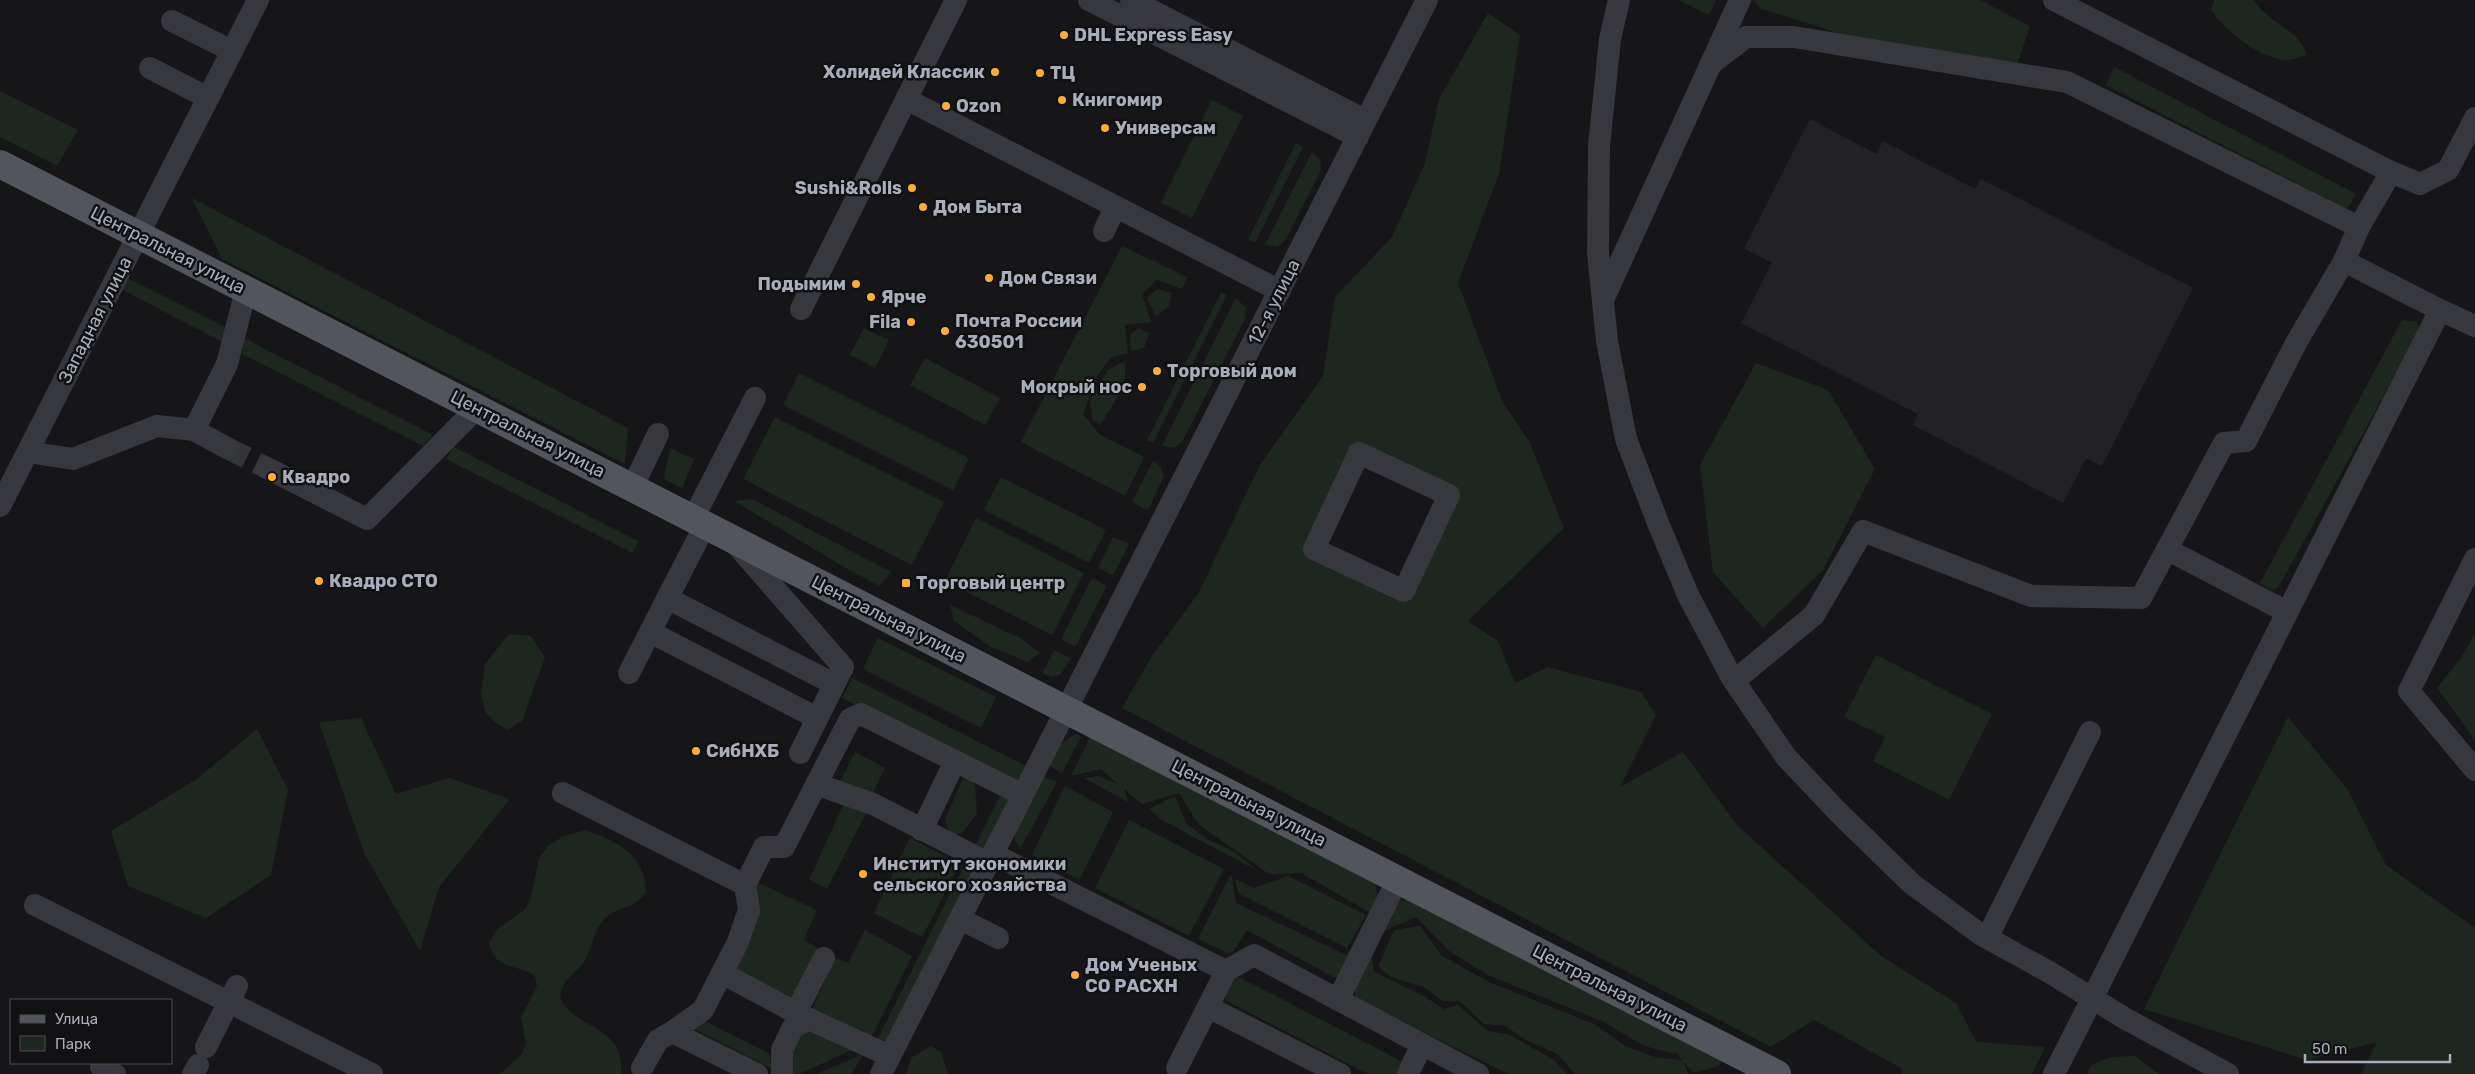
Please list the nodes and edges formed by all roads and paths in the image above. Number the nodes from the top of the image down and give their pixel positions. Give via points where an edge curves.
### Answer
1 (258, 0) edge
2 (956, 0) edge
3 (1089, 0) edge
4 (1131, 0) edge
5 (1427, 0) edge
6 (1619, 0) edge
7 (1740, 0) edge
8 (2054, 0) edge
9 (172, 21) dead end
10 (232, 51) junction
11 (1712, 63) junction
12 (150, 68) dead end
13 (208, 98) junction
14 (906, 99) junction
15 (2475, 118) edge
16 (1362, 129) junction
17 (0, 164) edge
18 (2391, 172) junction
19 (1115, 206) junction
20 (2359, 227) junction
21 (1104, 231) dead end
22 (138, 235) junction
23 (2344, 261) junction
24 (246, 290) junction
25 (1280, 291) junction
26 (1604, 300) junction
27 (801, 309) dead end
28 (2440, 310) junction
29 (2475, 326) edge
30 (755, 398) dead end
31 (477, 408) junction
32 (194, 430) junction
33 (658, 434) dead end
34 (227, 448) tunnel mouth
35 (28, 452) junction
36 (1359, 453) joint
37 (267, 468) tunnel mouth
38 (632, 488) junction
39 (0, 506) edge
40 (709, 527) junction
41 (2168, 547) junction
42 (2475, 558) edge
43 (667, 598) junction
44 (2287, 612) junction
45 (650, 632) junction
46 (629, 673) dead end
47 (1734, 681) junction
48 (834, 684) junction
49 (1066, 709) junction
50 (817, 718) junction
51 (2090, 732) dead end
52 (800, 752) dead end
53 (955, 761) junction
54 (2475, 770) edge
55 (816, 784) junction
56 (563, 793) dead end
57 (1022, 795) junction
58 (922, 830) junction
59 (990, 858) junction
60 (1398, 880) junction
61 (745, 885) junction
62 (35, 905) dead end
63 (960, 918) junction
64 (998, 938) dead end
65 (1987, 938) junction
66 (824, 958) dead end
67 (1226, 971) junction
68 (722, 973) junction
69 (233, 994) junction
70 (2092, 998) junction
71 (1338, 1000) junction
72 (1208, 1007) junction
73 (803, 1016) junction
74 (672, 1032) junction
75 (1422, 1044) junction
76 (199, 1062) edge
77 (886, 1065) edge
78 (642, 1068) dead end
79 (1177, 1068) dead end
80 (372, 1074) edge
81 (757, 1074) edge
82 (782, 1074) edge
83 (1340, 1074) edge
84 (1408, 1074) edge
85 (1478, 1074) edge
86 (1777, 1074) edge
87 (2054, 1074) edge
88 (2228, 1074) edge

1 - 10 street, Западная улица
2 - 14 street
3 - 16 street
4 - 16 street
5 - 16 street, 12-я улица
6 - 26 street via 1610,39 1599,146 1598,253
7 - 11 street
8 - 18 street
9 - 10 street
10 - 13 street, Западная улица
11 - 20 street via 1746,37 1794,36 2067,82
11 - 26 street
12 - 13 street
13 - 22 street, Западная улица
14 - 19 street
14 - 27 street
15 - 18 street via 2448,170 2420,184
16 - 25 street, 12-я улица
17 - 22 main road, Центральная улица
18 - 20 street
19 - 21 street
19 - 25 street
20 - 23 street
22 - 24 main road, Центральная улица
22 - 35 street, Западная улица
23 - 28 street
23 - 41 street via 2296,343 2246,441 2224,443
24 - 31 main road, Центральная улица
24 - 32 street via 227,364
25 - 49 street, 12-я улица
26 - 47 street via 1626,439 1688,595
28 - 29 street
28 - 44 street
30 - 40 street
31 - 37 street via 367,519
31 - 38 main road, Центральная улица
32 - 34 street
32 - 35 street via 156,426 73,460
33 - 38 street
35 - 39 street, Западная улица
36 - 36 street via 1314,549 1404,591 1449,495
38 - 40 main road, Центральная улица
40 - 43 street
40 - 48 street via 842,667
40 - 49 main road, Центральная улица
41 - 44 street via 2174,554
41 - 47 street via 2141,598 2031,596 1863,531 1814,615
42 - 54 street via 2409,691
43 - 45 street
43 - 48 street
44 - 70 street
45 - 46 street
45 - 50 street
47 - 65 street via 1786,758 1838,812 1912,884
48 - 50 street
49 - 57 street, 12-я улица
49 - 60 main road, Центральная улица
50 - 52 street
51 - 65 street
53 - 55 street via 861,714 850,719
53 - 57 street
53 - 58 street
55 - 58 street via 873,804
55 - 61 street via 784,847 764,847
56 - 61 street
57 - 59 street, 12-я улица
58 - 59 street
59 - 63 street, 12-я улица
59 - 67 street
60 - 71 street
60 - 86 main road, Центральная улица
61 - 68 street via 749,910
62 - 69 street
63 - 64 street
63 - 77 street, 12-я улица
65 - 70 street
66 - 73 street
67 - 71 street via 1254,955
67 - 72 street
68 - 73 street
68 - 74 street via 703,1010
69 - 76 street
69 - 80 street
70 - 87 street
70 - 88 street
71 - 75 street
72 - 79 street
72 - 83 street
73 - 77 street
73 - 82 street via 793,1027 782,1050
74 - 78 street via 658,1040
74 - 81 street
75 - 84 street
75 - 85 street

